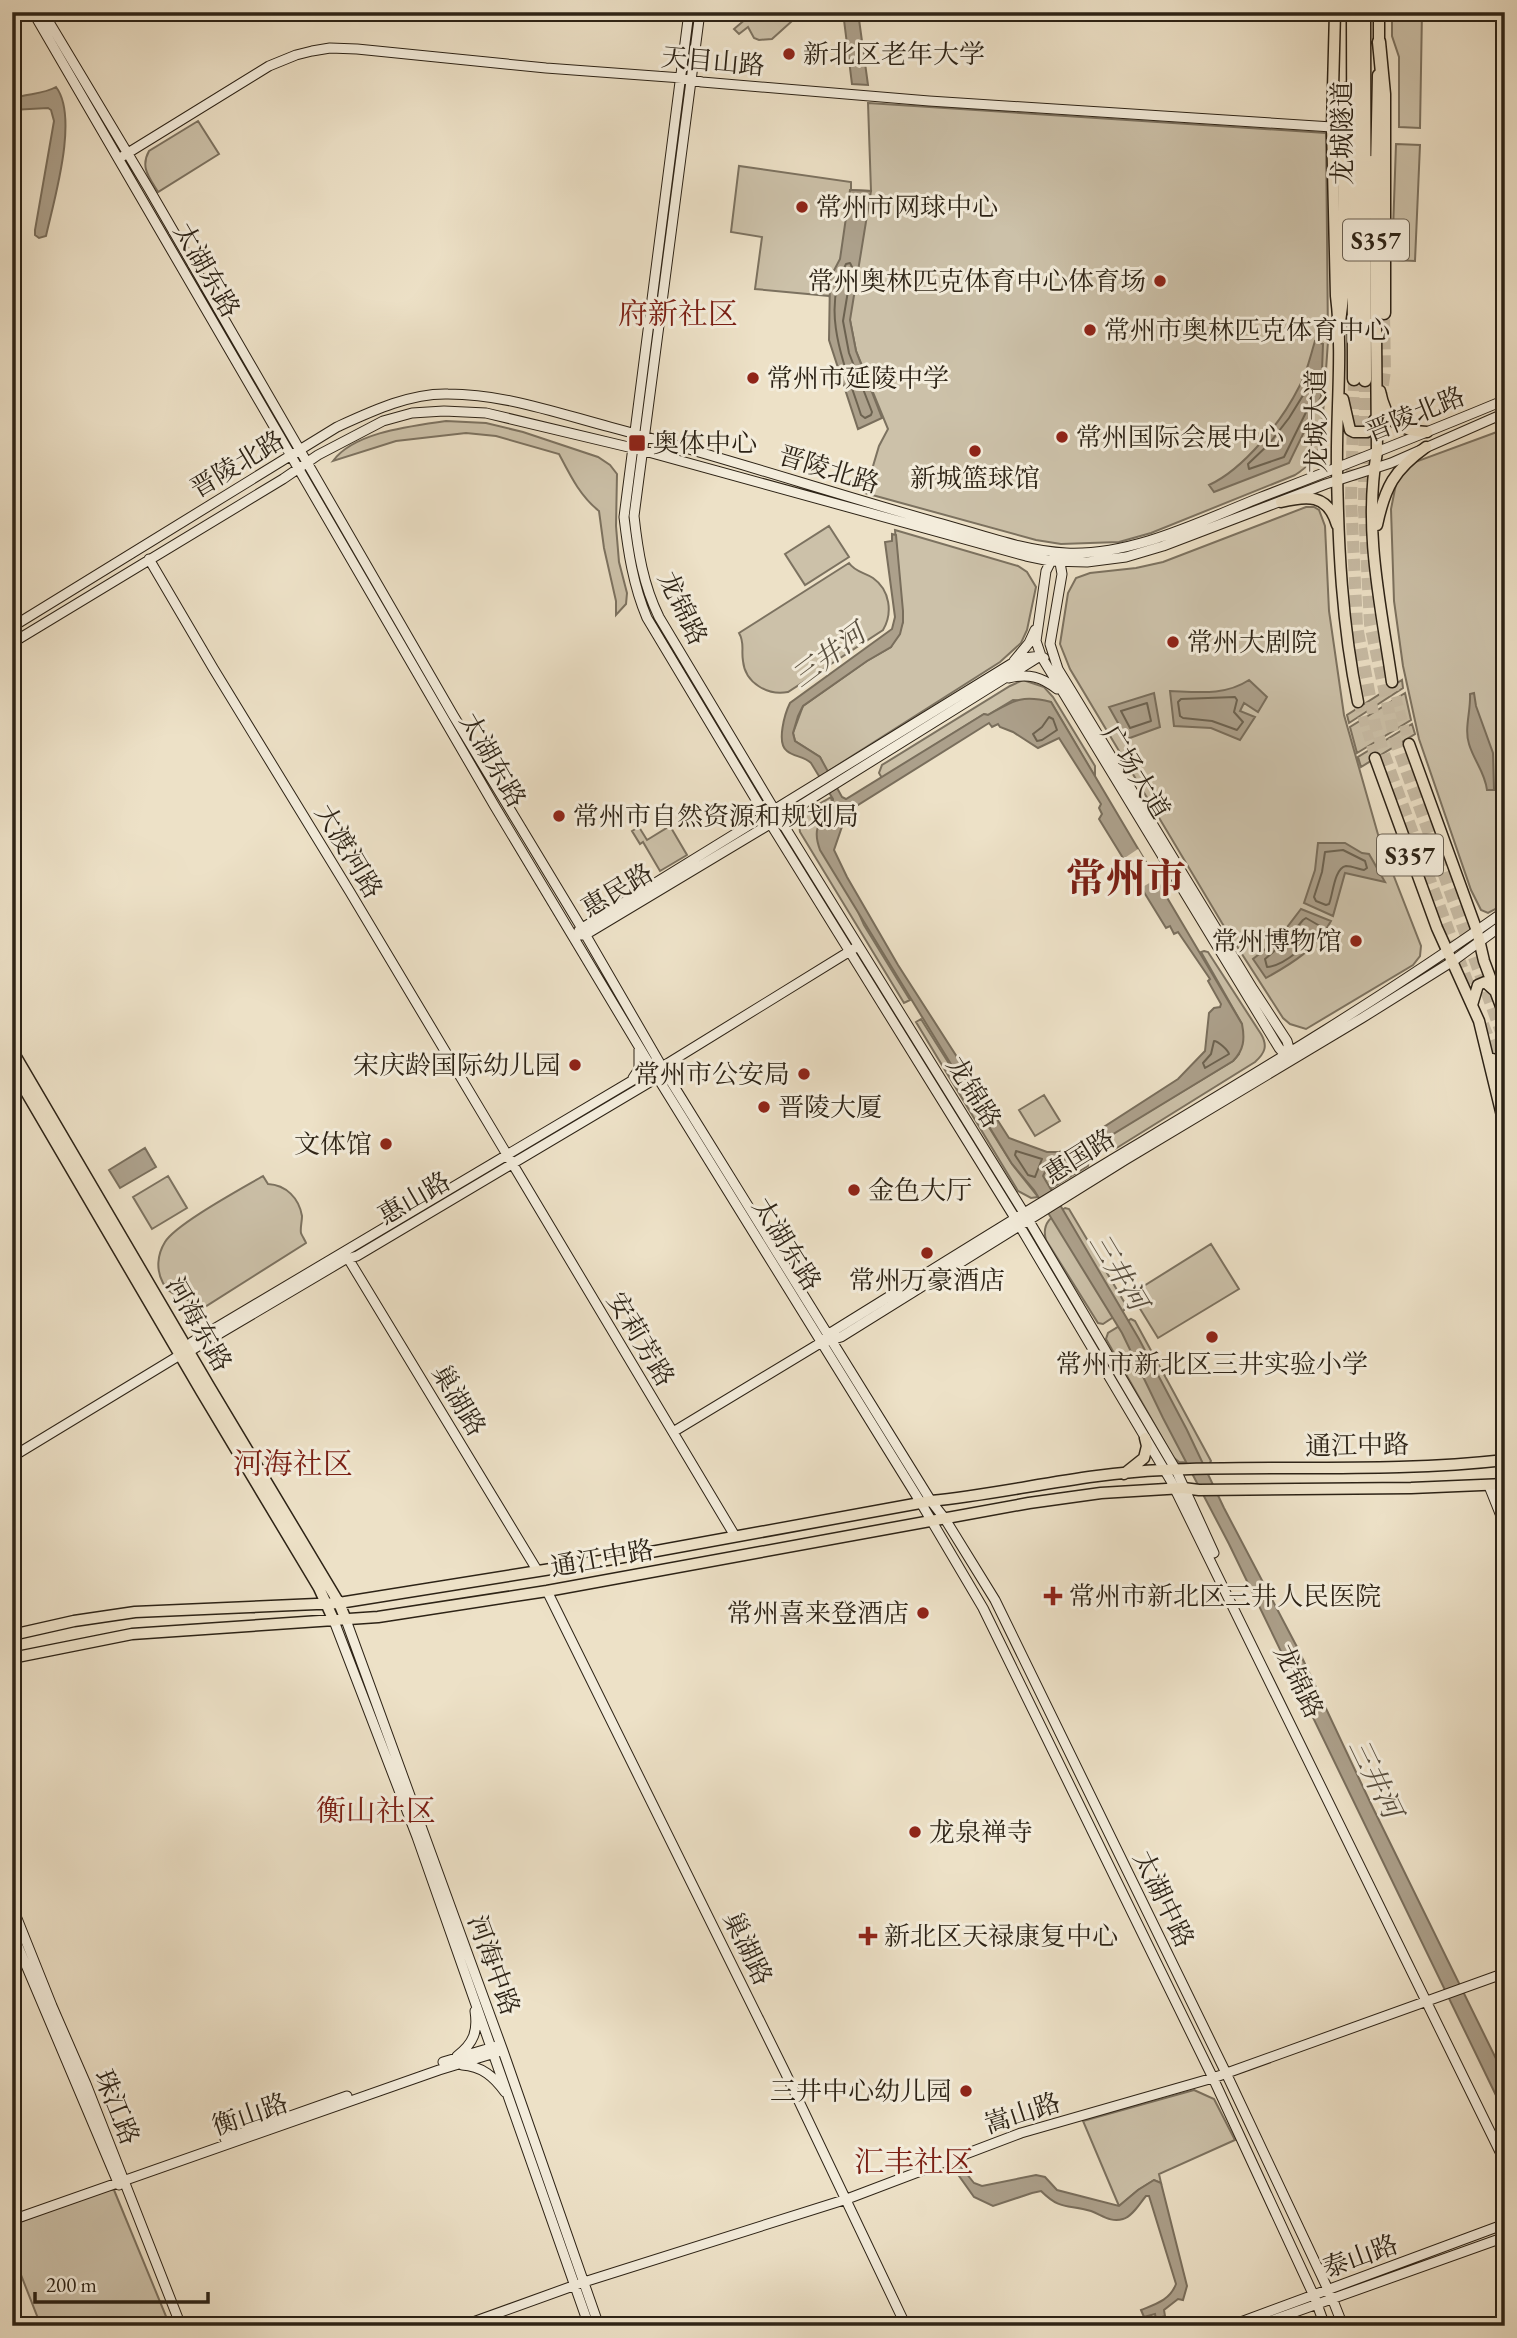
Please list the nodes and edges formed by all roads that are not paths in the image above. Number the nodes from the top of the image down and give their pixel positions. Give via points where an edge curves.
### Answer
1 (33, 12) edge
2 (43, 12) edge
3 (689, 12) edge
4 (700, 12) edge
5 (1335, 12) edge
6 (1352, 12) edge
7 (1364, 12) edge
8 (1371, 12) edge
9 (1378, 12) edge
10 (1379, 42) junction
11 (682, 78) junction
12 (692, 80) junction
13 (1332, 127) junction
14 (128, 153) junction
15 (118, 159) junction
16 (1376, 214) junction
17 (1384, 313) tunnel mouth
18 (1339, 322) junction
19 (1376, 368) junction
20 (1338, 372) junction
21 (1505, 400) edge
22 (1376, 413) junction
23 (1505, 413) edge
24 (1427, 432) junction
25 (638, 435) junction
26 (631, 447) junction
27 (1426, 447) junction
28 (642, 450) junction
29 (1377, 452) junction
30 (295, 453) junction
31 (303, 466) junction
32 (1337, 468) junction
33 (1374, 468) junction
34 (1338, 481) junction
35 (1281, 502) junction
36 (1340, 536) junction
37 (1372, 548) junction
38 (1056, 558) junction
39 (149, 559) junction
40 (1044, 588) junction
41 (1058, 591) junction
42 (1040, 618) junction
43 (12, 627) edge
44 (12, 643) edge
45 (1050, 644) junction
46 (1041, 656) junction
47 (1012, 664) junction
48 (1058, 669) junction
49 (1000, 681) junction
50 (1392, 682) tunnel mouth
51 (1066, 698) junction
52 (1358, 702) tunnel mouth
53 (1409, 744) tunnel mouth
54 (1375, 758) tunnel mouth
55 (834, 779) junction
56 (772, 817) junction
57 (1505, 911) edge
58 (1505, 923) edge
59 (583, 931) junction
60 (1478, 935) junction
61 (573, 936) junction
62 (855, 948) junction
63 (1451, 956) junction
64 (1495, 991) junction
65 (1472, 1005) junction
66 (1505, 1017) edge
67 (1479, 1021) junction
68 (638, 1044) junction
69 (12, 1050) edge
70 (1289, 1055) junction
71 (12, 1068) edge
72 (657, 1071) junction
73 (630, 1082) junction
74 (1505, 1089) tunnel mouth
75 (636, 1090) junction
76 (673, 1102) junction
77 (1505, 1128) edge
78 (509, 1161) junction
79 (1022, 1220) junction
80 (346, 1255) junction
81 (826, 1339) junction
82 (185, 1352) junction
83 (673, 1432) junction
84 (1144, 1438) junction
85 (12, 1457) edge
86 (1505, 1460) edge
87 (1176, 1470) junction
88 (1129, 1473) junction
89 (1505, 1485) edge
90 (1489, 1486) junction
91 (1179, 1488) junction
92 (926, 1502) junction
93 (945, 1519) junction
94 (930, 1521) junction
95 (1505, 1525) edge
96 (735, 1536) junction
97 (537, 1570) junction
98 (547, 1591) junction
99 (334, 1604) junction
100 (346, 1620) junction
101 (334, 1621) junction
102 (12, 1635) edge
103 (12, 1658) edge
104 (12, 1906) edge
105 (12, 1932) edge
106 (1505, 1973) edge
107 (472, 1992) junction
108 (1432, 2001) junction
109 (498, 2049) junction
110 (454, 2062) junction
111 (1226, 2073) junction
112 (1213, 2078) junction
113 (511, 2102) junction
114 (1505, 2149) edge
115 (1505, 2162) edge
116 (120, 2179) junction
117 (847, 2199) junction
118 (12, 2214) edge
119 (12, 2220) edge
120 (1505, 2224) edge
121 (1505, 2237) edge
122 (579, 2284) junction
123 (1330, 2294) junction
124 (1315, 2300) junction
125 (176, 2326) edge
126 (181, 2326) edge
127 (462, 2326) edge
128 (589, 2326) edge
129 (598, 2326) edge
130 (906, 2326) edge
131 (1230, 2326) edge
132 (1256, 2326) edge
133 (1325, 2326) edge
134 (1343, 2326) edge

1 - 15 main road, 太湖东路
2 - 14 main road, 太湖东路
3 - 11 main road, 龙锦路
4 - 12 main road, 龙锦路
5 - 13 main road, 龙城大道 / S357
6 - 7 highway, 龙城隧道 via 1359,379
6 - 18 highway via 1343,119 1344,288
8 - 16 highway
9 - 10 main road, S357
10 - 16 main road, S357
10 - 17 highway via 1384,94
11 - 12 main road, 天目山路
11 - 14 main road, 天目山路 via 330,48 269,66
11 - 25 main road, 龙锦路
12 - 13 main road, 天目山路 via 929,101
12 - 25 main road, 龙锦路
13 - 18 main road, 龙城大道 / S357
14 - 15 main road, 天目山路
14 - 30 main road, 太湖东路
15 - 30 main road, 太湖东路
16 - 19 main road, S357
18 - 20 main road, 龙城大道 / S357
19 - 22 main road, S357
19 - 24 main road via 1389,417 1411,432
20 - 22 main road via 1350,429 1367,432
20 - 32 main road, 龙城大道 / S357
21 - 24 main road, 晋陵北路
22 - 29 main road, S357
23 - 27 main road, 晋陵北路
24 - 29 main road, 晋陵北路
25 - 26 main road, 龙锦路
25 - 28 main road, 龙锦路
25 - 30 main road, 晋陵北路 via 500,398 445,393 384,407
25 - 38 main road, 晋陵北路
26 - 28 main road, 晋陵北路
26 - 31 main road, 晋陵北路 via 486,413 444,411 383,421
26 - 56 main road, 龙锦路 via 624,517 641,604
27 - 33 main road, 晋陵北路
27 - 37 main road via 1393,477
28 - 38 main road, 晋陵北路
28 - 56 main road, 龙锦路 via 634,516 638,559 650,599
29 - 32 main road, 晋陵北路
29 - 33 main road, S357
30 - 31 main road, 太湖东路
30 - 43 main road, 晋陵北路
31 - 39 main road, 晋陵北路
31 - 59 main road, 太湖东路
31 - 61 main road, 太湖东路
32 - 34 main road, 龙城大道 / S357
32 - 38 main road, 晋陵北路 via 1151,539
33 - 34 main road, 晋陵北路
33 - 37 main road, S357
34 - 35 main road, 晋陵北路
34 - 36 main road, 龙城大道 / S357
35 - 36 main road via 1305,496 1318,500 1335,518
35 - 38 main road, 晋陵北路 via 1126,557 1087,562
36 - 52 main road, 龙城大道 / S357 via 1342,594
37 - 50 main road, S357
38 - 40 main road, 广场大道 via 1046,571
38 - 41 main road, 广场大道 via 1062,574
39 - 44 main road, 晋陵北路
39 - 78 main road, 大渡河路
40 - 41 main road via 1055,584
40 - 42 main road, 广场大道
41 - 45 main road, 广场大道
42 - 46 main road, 广场大道 via 1036,641
42 - 47 main road via 1029,643
45 - 46 main road, 惠民路
45 - 48 main road, 广场大道
46 - 47 main road, 惠民路
46 - 48 main road
46 - 49 main road, 惠民路
46 - 51 main road, 广场大道
47 - 55 main road, 惠民路
48 - 70 main road, 广场大道 via 1287,1041
49 - 51 main road via 1032,676 1046,680
49 - 55 main road, 惠民路
51 - 70 main road, 广场大道 via 1240,985
53 - 60 main road, S357
54 - 63 main road, S357
55 - 56 main road, 惠民路
56 - 59 main road, 惠民路
56 - 62 main road, 龙锦路
57 - 60 main road, 惠国路
58 - 60 main road
59 - 61 main road, 惠民路
59 - 72 main road, 太湖东路
60 - 63 main road, 惠国路
60 - 64 main road, S357
61 - 68 main road, 太湖东路
62 - 72 main road, 惠山路
62 - 79 main road, 龙锦路
63 - 65 main road, S357
63 - 70 main road, 惠国路
64 - 65 main road via 1485,982 1478,985
64 - 66 main road, S357
65 - 67 main road, S357
67 - 74 main road, S357
67 - 77 main road
68 - 72 main road, 太湖东路
68 - 73 main road via 641,1060
69 - 82 main road, 河海东路
70 - 79 main road, 惠国路
71 - 82 main road, 河海东路
72 - 73 main road, 惠山路
72 - 75 main road, 惠山路
72 - 76 main road, 太湖东路
72 - 81 main road, 太湖东路
73 - 78 main road, 惠山路
75 - 76 main road via 650,1088
75 - 78 main road, 惠山路
76 - 81 main road, 太湖东路
78 - 80 main road, 惠山路 via 358,1255
78 - 83 main road, 安莉芳路
79 - 81 main road
79 - 84 main road, 龙锦路
79 - 87 main road, 龙锦路
80 - 82 main road, 惠山路
80 - 97 main road, 巢湖路
81 - 83 main road
81 - 92 main road, 太湖东路
82 - 85 main road, 惠山路
82 - 99 main road, 河海东路
83 - 96 main road, 安莉芳路
84 - 87 main road, 龙锦路
84 - 88 main road via 1144,1458
86 - 87 main road, 通江中路 via 1408,1468
87 - 88 main road, 通江中路
87 - 91 main road, 龙锦路
88 - 92 main road, 通江中路
89 - 90 main road, 通江中路
90 - 91 main road, 通江中路
90 - 95 main road
91 - 93 main road, 通江中路 via 1079,1496
91 - 108 main road, 龙锦路
92 - 93 main road, 太湖中路
92 - 94 main road, 太湖东路
92 - 96 main road, 通江中路
93 - 94 main road, 通江中路
93 - 111 main road, 太湖中路 via 995,1600
94 - 98 main road, 通江中路
94 - 112 main road, 太湖中路 via 983,1608
96 - 97 main road, 通江中路
97 - 99 main road, 通江中路
98 - 100 main road, 通江中路
98 - 117 main road, 巢湖路
99 - 100 main road, 河海东路
99 - 101 main road, 河海东路
99 - 102 main road, 通江中路 via 135,1612
100 - 101 main road, 通江中路
100 - 109 main road, 河海中路
101 - 103 main road, 通江中路 via 132,1634
101 - 107 main road, 河海中路
104 - 116 main road, 珠江路
105 - 116 main road, 珠江路
106 - 108 main road, 嵩山路
107 - 109 main road, 河海中路
107 - 110 main road via 475,2037
108 - 111 main road, 嵩山路
108 - 114 main road, 龙锦路
108 - 115 main road, 龙锦路
109 - 110 main road, 衡山路
109 - 113 main road, 河海中路
109 - 122 main road, 河海中路
110 - 113 main road via 485,2071
110 - 116 main road, 衡山路
111 - 112 main road, 嵩山路
111 - 123 main road, 太湖中路
112 - 117 main road, 嵩山路 via 1021,2133
112 - 124 main road, 太湖中路
113 - 122 main road, 河海中路
116 - 118 main road, 衡山路
116 - 119 main road, 衡山路
116 - 125 main road, 珠江路
116 - 126 main road, 珠江路
117 - 122 main road, 嵩山路
117 - 130 main road, 巢湖路
120 - 123 main road, 泰山路
121 - 123 main road, 泰山路
122 - 127 main road, 嵩山路
122 - 128 main road, 河海中路
122 - 129 main road, 河海中路
123 - 124 main road, 泰山路
123 - 134 main road, 太湖中路
124 - 131 main road, 泰山路
124 - 132 main road, 泰山路
124 - 133 main road

